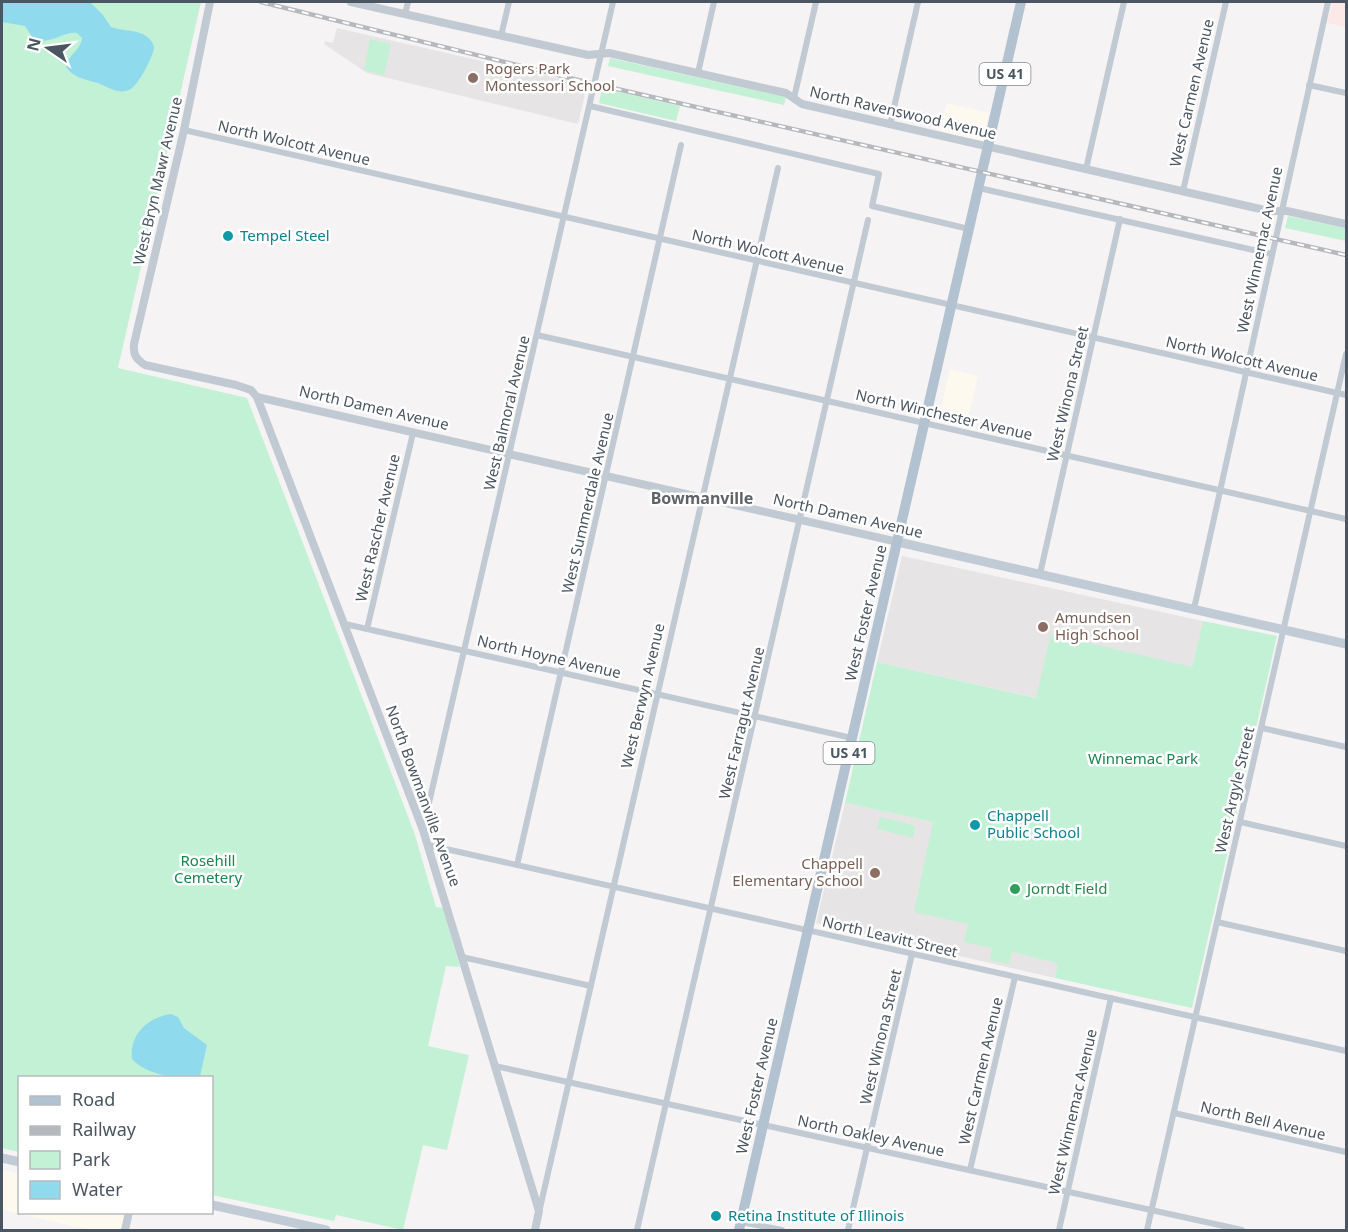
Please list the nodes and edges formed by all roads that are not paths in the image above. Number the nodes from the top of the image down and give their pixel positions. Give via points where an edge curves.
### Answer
1 (351, 2) edge
2 (408, 2) edge
3 (509, 2) edge
4 (612, 2) edge
5 (714, 2) edge
6 (816, 2) edge
7 (918, 2) edge
8 (1021, 2) edge
9 (1124, 2) edge
10 (1226, 2) edge
11 (1328, 2) edge
12 (211, 3) edge
13 (405, 14) junction
14 (501, 36) junction
15 (601, 54) junction
16 (698, 73) junction
17 (1309, 85) junction
18 (1347, 93) edge
19 (794, 98) junction
20 (590, 106) junction
21 (890, 124) junction
22 (184, 130) junction
23 (681, 145) dead end
24 (988, 147) junction
25 (778, 168) dead end
26 (1086, 169) junction
27 (979, 188) junction
28 (1183, 191) junction
29 (1280, 211) junction
30 (564, 217) junction
31 (1120, 219) junction
32 (868, 220) dead end
33 (1347, 224) edge
34 (969, 229) junction
35 (660, 239) junction
36 (1271, 254) junction
37 (757, 261) junction
38 (854, 284) junction
39 (952, 306) junction
40 (537, 335) junction
41 (1093, 337) junction
42 (1347, 354) edge
43 (633, 357) junction
44 (137, 360) joint
45 (1246, 372) junction
46 (730, 379) junction
47 (1338, 393) junction
48 (1347, 395) edge
49 (257, 397) junction
50 (827, 401) junction
51 (925, 423) junction
52 (413, 433) junction
53 (509, 455) junction
54 (1066, 455) junction
55 (606, 477) junction
56 (1220, 490) junction
57 (702, 499) junction
58 (1311, 511) junction
59 (1347, 519) edge
60 (800, 520) junction
61 (898, 542) junction
62 (1040, 574) junction
63 (1194, 609) junction
64 (345, 624) junction
65 (367, 629) junction
66 (1284, 630) junction
67 (1347, 644) edge
68 (464, 651) junction
69 (561, 672) junction
70 (658, 694) junction
71 (756, 716) junction
72 (1262, 728) junction
73 (853, 738) junction
74 (1347, 747) edge
75 (1240, 822) junction
76 (423, 830) junction
77 (428, 845) junction
78 (1347, 846) edge
79 (517, 866) junction
80 (613, 887) junction
81 (712, 909) junction
82 (1217, 922) junction
83 (808, 931) junction
84 (1347, 951) edge
85 (912, 954) junction
86 (462, 957) junction
87 (1015, 977) junction
88 (591, 986) junction
89 (1111, 998) junction
90 (1196, 1017) junction
91 (1347, 1051) edge
92 (495, 1066) junction
93 (569, 1082) junction
94 (667, 1104) junction
95 (1174, 1113) junction
96 (764, 1125) junction
97 (868, 1148) junction
98 (1347, 1152) edge
99 (2, 1158) edge
100 (18, 1162) edge
101 (970, 1170) junction
102 (1067, 1192) junction
103 (213, 1205) edge
104 (1152, 1211) junction
105 (539, 1212) junction
106 (129, 1214) edge
107 (740, 1226) edge
108 (125, 1230) edge
109 (326, 1230) edge
110 (535, 1230) edge
111 (637, 1230) edge
112 (782, 1230) edge
113 (848, 1230) edge
114 (1059, 1230) edge
115 (1147, 1230) edge
116 (1242, 1230) edge

1 - 13 street, North Ravenswood Avenue
2 - 13 street
3 - 14 street
4 - 15 street, West Balmoral Avenue
5 - 16 street
6 - 19 street
7 - 21 street
8 - 24 main road, West Foster Avenue / US 41
9 - 26 street
10 - 28 street, West Carmen Avenue
11 - 17 street, West Winnemac Avenue
12 - 22 street, West Bryn Mawr Avenue
13 - 14 street, North Ravenswood Avenue
14 - 15 street, North Ravenswood Avenue via 588,55
15 - 16 street, North Ravenswood Avenue
15 - 20 street, West Balmoral Avenue
16 - 19 street, North Ravenswood Avenue
17 - 18 street
17 - 29 street, West Winnemac Avenue
19 - 21 street, North Ravenswood Avenue via 801,104
20 - 30 street, West Balmoral Avenue
20 - 34 street via 879,174 872,206
21 - 24 street, North Ravenswood Avenue
22 - 30 street, North Wolcott Avenue
22 - 44 street, West Bryn Mawr Avenue via 134,344
23 - 35 street, West Summerdale Avenue
24 - 26 street, North Ravenswood Avenue
24 - 27 main road, West Foster Avenue / US 41
25 - 37 street, West Berwyn Avenue
26 - 28 street, North Ravenswood Avenue
27 - 31 street
27 - 34 main road, West Foster Avenue / US 41
28 - 29 street, North Ravenswood Avenue
29 - 33 street, North Ravenswood Avenue
29 - 36 street, West Winnemac Avenue
30 - 35 street, North Wolcott Avenue
30 - 40 street, West Balmoral Avenue
31 - 36 street
31 - 41 street, West Winona Street
32 - 38 street, West Farragut Avenue
34 - 39 main road, West Foster Avenue / US 41
35 - 37 street, North Wolcott Avenue
35 - 43 street, West Summerdale Avenue
36 - 45 street, West Winnemac Avenue
37 - 38 street, North Wolcott Avenue
37 - 46 street, West Berwyn Avenue
38 - 39 street, North Wolcott Avenue
38 - 50 street, West Farragut Avenue
39 - 41 street, North Wolcott Avenue
39 - 51 main road, West Foster Avenue / US 41
40 - 43 street, North Winchester Avenue
40 - 53 street, West Balmoral Avenue
41 - 45 street, North Wolcott Avenue
41 - 54 street, West Winona Street
42 - 47 street, West Argyle Street
43 - 46 street, North Winchester Avenue
43 - 55 street, West Summerdale Avenue
44 - 49 street, North Damen Avenue via 251,390
45 - 47 street, North Wolcott Avenue
45 - 56 street, West Winnemac Avenue
46 - 50 street, North Winchester Avenue
46 - 57 street, West Berwyn Avenue
47 - 48 street, North Wolcott Avenue
47 - 58 street, West Argyle Street
49 - 52 street, North Damen Avenue
49 - 64 street, North Bowmanville Avenue
50 - 51 street, North Winchester Avenue
50 - 60 street, West Farragut Avenue
51 - 54 street, North Winchester Avenue
51 - 61 main road, West Foster Avenue / US 41
52 - 53 street, North Damen Avenue
52 - 65 street, West Rascher Avenue
53 - 55 street, North Damen Avenue
53 - 68 street, West Balmoral Avenue
54 - 56 street, North Winchester Avenue
54 - 62 street, West Winona Street
55 - 57 street, North Damen Avenue
55 - 69 street, West Summerdale Avenue
56 - 58 street, North Winchester Avenue
56 - 63 street, West Winnemac Avenue
57 - 60 street, North Damen Avenue
57 - 70 street, West Berwyn Avenue
58 - 59 street, North Winchester Avenue
58 - 66 street, West Argyle Street
60 - 61 street, North Damen Avenue
60 - 71 street, West Farragut Avenue
61 - 62 main road, North Damen Avenue
61 - 73 main road, West Foster Avenue / US 41
62 - 63 main road, North Damen Avenue
63 - 66 main road, North Damen Avenue
64 - 65 street, North Hoyne Avenue
64 - 76 street, North Bowmanville Avenue
65 - 68 street, North Hoyne Avenue
66 - 67 main road, North Damen Avenue
66 - 72 street, West Argyle Street
68 - 69 street, North Hoyne Avenue
68 - 76 street, West Balmoral Avenue
69 - 70 street, North Hoyne Avenue
69 - 79 street, West Summerdale Avenue
70 - 71 street, North Hoyne Avenue
70 - 80 street, West Berwyn Avenue
71 - 73 street, North Hoyne Avenue
71 - 81 street, West Farragut Avenue
72 - 74 street
72 - 75 street, West Argyle Street
73 - 83 main road, West Foster Avenue / US 41
75 - 78 street
75 - 82 street, West Argyle Street
76 - 77 street, North Bowmanville Avenue
77 - 79 street, North Leavitt Street
77 - 86 street, North Bowmanville Avenue
79 - 80 street, North Leavitt Street
80 - 81 street, North Leavitt Street
80 - 88 street, West Berwyn Avenue
81 - 83 street, North Leavitt Street
81 - 94 street, West Farragut Avenue
82 - 84 street
82 - 90 street, West Argyle Street
83 - 85 street, North Leavitt Street
83 - 96 main road, West Foster Avenue / US 41
85 - 87 street, North Leavitt Street
85 - 97 street, West Winona Street
86 - 88 street
86 - 92 street, North Bowmanville Avenue
87 - 89 street, North Leavitt Street
87 - 101 street, West Carmen Avenue
88 - 93 street, West Berwyn Avenue
89 - 90 street, North Leavitt Street
89 - 102 street, West Winnemac Avenue
90 - 91 street, North Leavitt Street
90 - 95 street, West Argyle Street
92 - 93 street, North Oakley Avenue
92 - 105 street, North Bowmanville Avenue
93 - 94 street, North Oakley Avenue
93 - 105 street, West Berwyn Avenue
94 - 96 street, North Oakley Avenue
94 - 111 street, West Farragut Avenue
95 - 98 street, North Bell Avenue
95 - 104 street, West Argyle Street
96 - 97 street, North Oakley Avenue
96 - 107 main road, West Foster Avenue / US 41
97 - 101 street, North Oakley Avenue
97 - 113 street, West Winona Street
99 - 100 main road
101 - 102 street, North Oakley Avenue
102 - 104 street, North Oakley Avenue
102 - 114 street, West Winnemac Avenue
103 - 109 main road
104 - 115 street, West Argyle Street
104 - 116 street, North Oakley Avenue
105 - 110 street, West Berwyn Avenue
106 - 108 street
107 - 112 street

